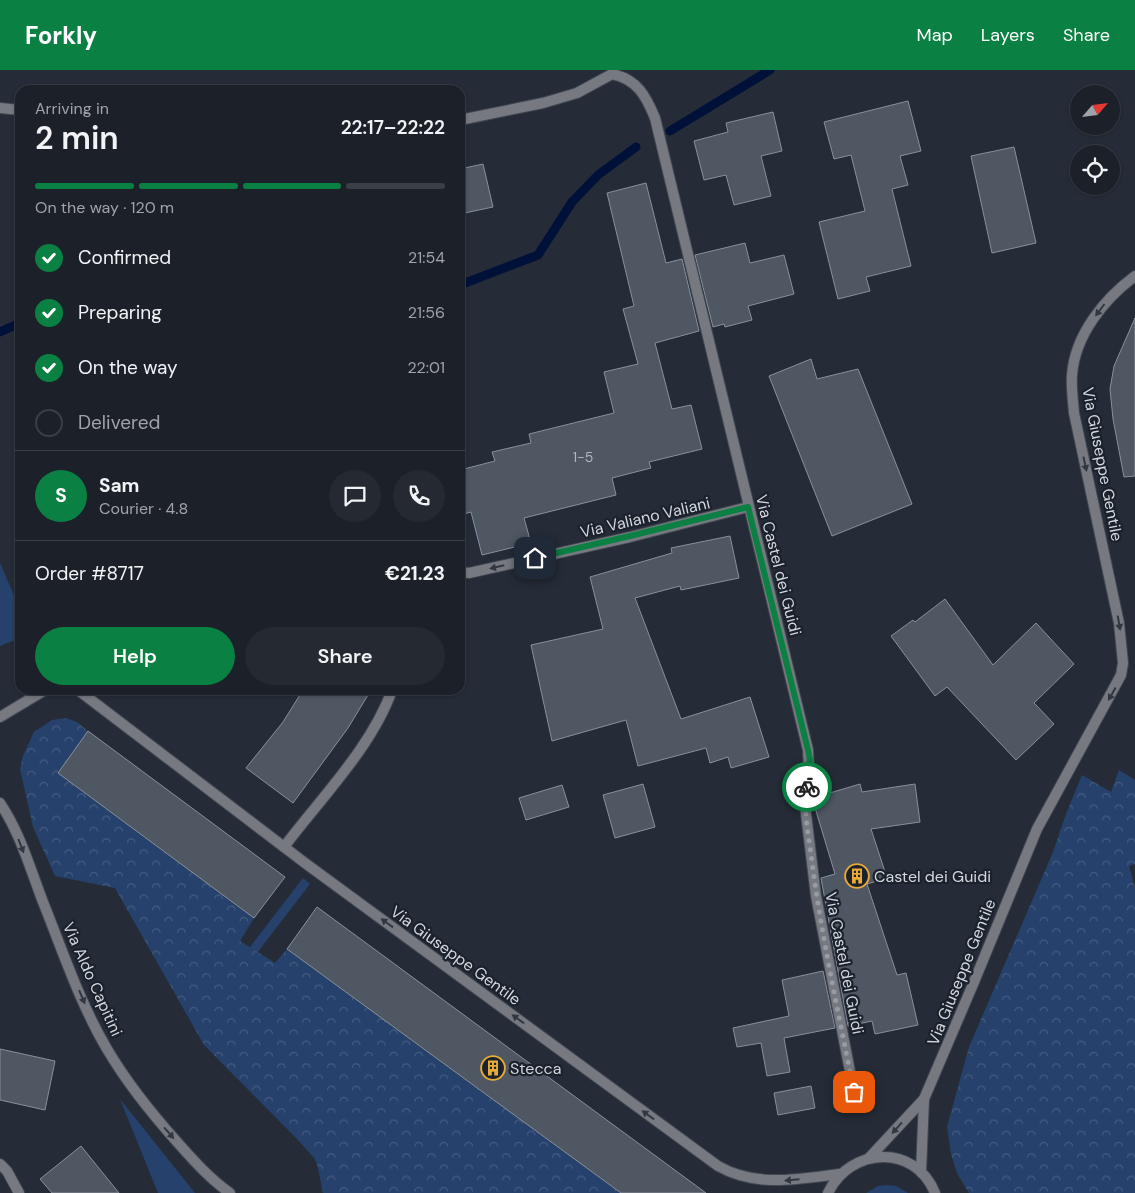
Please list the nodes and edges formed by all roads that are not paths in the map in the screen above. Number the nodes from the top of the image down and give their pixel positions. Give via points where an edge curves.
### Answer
1 (613, 72) edge
2 (0, 108) edge
3 (15, 110) edge
4 (465, 119) edge
5 (1135, 276) edge
6 (748, 507) junction
7 (465, 573) edge
8 (37, 695) edge
9 (85, 695) edge
10 (390, 695) edge
11 (0, 717) edge
12 (0, 803) edge
13 (284, 847) junction
14 (854, 1092) dead end
15 (924, 1099) junction
16 (869, 1158) junction
17 (0, 1164) edge
18 (921, 1172) junction
19 (840, 1174) junction
20 (19, 1193) edge
21 (230, 1193) edge
22 (828, 1193) edge
23 (935, 1193) edge

1 - 4 street via 577,93
1 - 6 street, Via Castel dei Guidi via 632,81 655,118
2 - 3 street
5 -> 15 street, Via Giuseppe Gentile via 1113,295 1081,339 1072,373 1074,413 1116,609 1122,647 1121,675 1036,829
6 -> 7 street, Via Valiano Valiani
6 - 14 street, Via Castel dei Guidi via 808,750 805,806 816,896
8 - 11 street
9 - 13 street, Via Giuseppe Gentile
10 - 13 street via 386,708 355,754
12 -> 21 street, Via Aldo Capitini via 14,826 70,969 107,1049 169,1133 201,1168
19 -> 13 street, Via Giuseppe Gentile via 771,1181 746,1178 718,1166
15 -> 16 street, Via Giuseppe Gentile
15 - 18 street, Via Giuseppe Gentile
16 - 18 street via 893,1158
16 - 19 street
17 - 20 street
18 - 23 street
19 - 22 street

